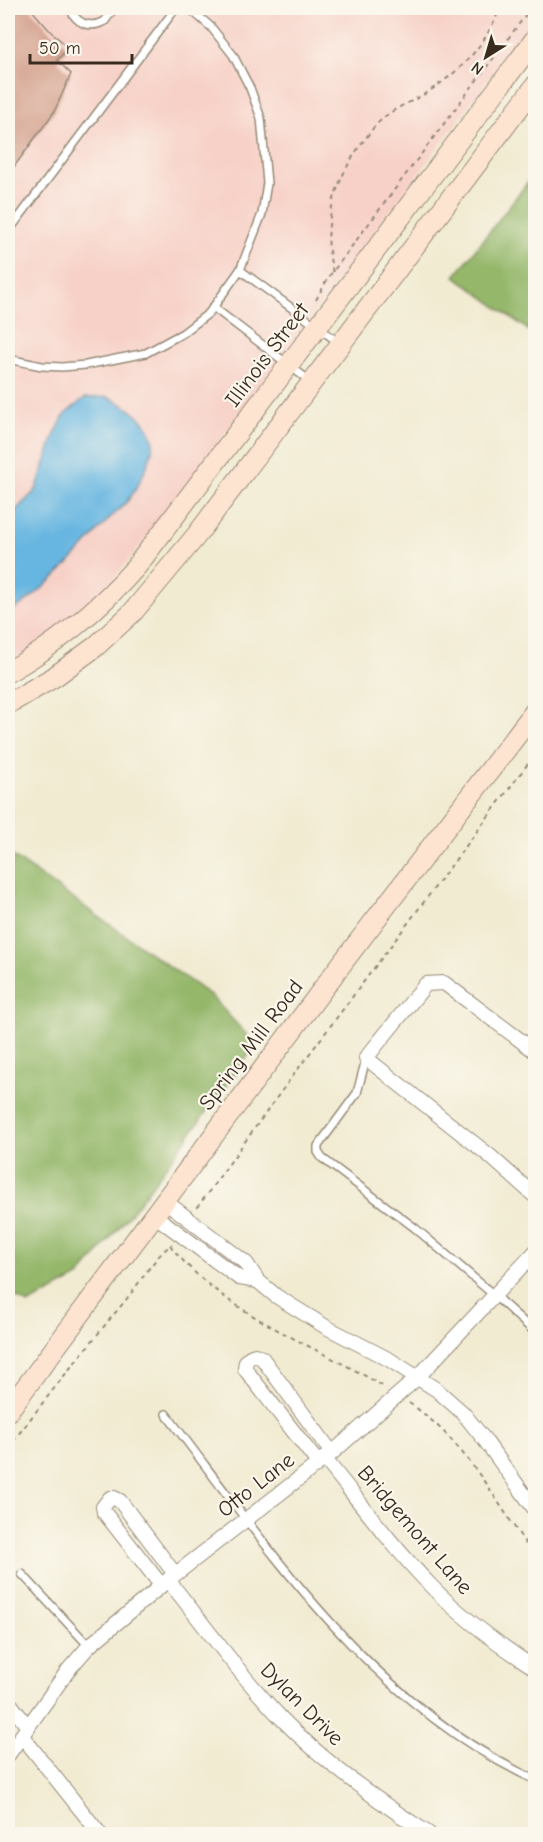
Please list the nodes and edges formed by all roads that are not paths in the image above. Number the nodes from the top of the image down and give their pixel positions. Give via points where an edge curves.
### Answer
1 (70, 8) edge
2 (114, 8) edge
3 (176, 8) edge
4 (189, 8) edge
5 (536, 38) edge
6 (536, 85) edge
7 (8, 231) edge
8 (240, 270) junction
9 (213, 307) junction
10 (311, 322) junction
11 (340, 344) junction
12 (8, 359) edge
13 (289, 365) junction
14 (311, 382) junction
15 (8, 672) edge
16 (8, 704) edge
17 (536, 710) edge
18 (536, 1052) edge
19 (366, 1058) junction
20 (536, 1197) edge
21 (159, 1208) junction
22 (536, 1251) edge
23 (258, 1281) junction
24 (495, 1296) junction
25 (536, 1334) edge
26 (417, 1378) junction
27 (281, 1384) junction
28 (259, 1387) junction
29 (11, 1399) edge
30 (166, 1414) dead end
31 (312, 1426) junction
32 (290, 1427) junction
33 (325, 1458) junction
34 (536, 1511) edge
35 (247, 1518) junction
36 (133, 1519) junction
37 (111, 1521) junction
38 (127, 1541) junction
39 (149, 1541) junction
40 (22, 1574) dead end
41 (168, 1580) junction
42 (89, 1646) junction
43 (536, 1669) edge
44 (8, 1701) edge
45 (16, 1740) edge
46 (536, 1780) edge
47 (100, 1834) edge
48 (429, 1834) edge

1 - 2 lane via 78,21 92,26 105,21
3 - 7 lane
4 - 8 lane via 211,27 233,55 261,118 267,183 262,214
5 - 10 street, Illinois Street
6 - 11 street
8 - 9 lane
8 - 10 lane
9 - 12 lane via 183,333 146,353 62,367
9 - 13 lane
10 - 11 lane
10 - 13 street, Illinois Street
11 - 14 street
13 - 14 lane
13 - 15 street, Illinois Street via 120,585 64,635
14 - 16 street via 196,536 132,613 95,647
17 - 21 street, Spring Mill Road
18 - 19 street via 444,983 426,984
19 - 20 street
19 - 24 lane via 357,1093 318,1146 318,1152
21 - 23 street via 191,1222 246,1263
21 - 23 street via 176,1241 238,1278
21 - 29 street, Spring Mill Road
22 - 24 street, Otto Lane
23 - 26 street via 326,1327
24 - 25 lane
24 - 26 street, Otto Lane
26 - 33 street, Otto Lane
26 - 34 street via 463,1413
27 - 28 lane
27 - 28 street, Bridgemont Lane via 255,1354 249,1356 245,1369
27 - 31 street, Bridgemont Lane
28 - 32 street, Bridgemont Lane
30 - 35 lane
31 - 32 lane
31 - 33 street, Bridgemont Lane
32 - 33 street, Bridgemont Lane
33 - 35 street, Otto Lane
33 - 43 street, Bridgemont Lane via 432,1587 487,1635
35 - 41 street, Otto Lane
35 - 46 lane via 293,1580 346,1640 403,1695 501,1764
36 - 37 lane
36 - 37 street, Dylan Drive via 120,1501 110,1498 104,1512
36 - 39 street, Dylan Drive
37 - 38 street, Dylan Drive
38 - 39 lane
38 - 41 street, Dylan Drive
39 - 41 street, Dylan Drive
40 - 42 lane
41 - 42 street, Otto Lane
41 - 48 street, Dylan Drive via 283,1719 366,1792
42 - 45 street, Otto Lane
44 - 45 street
45 - 47 street

